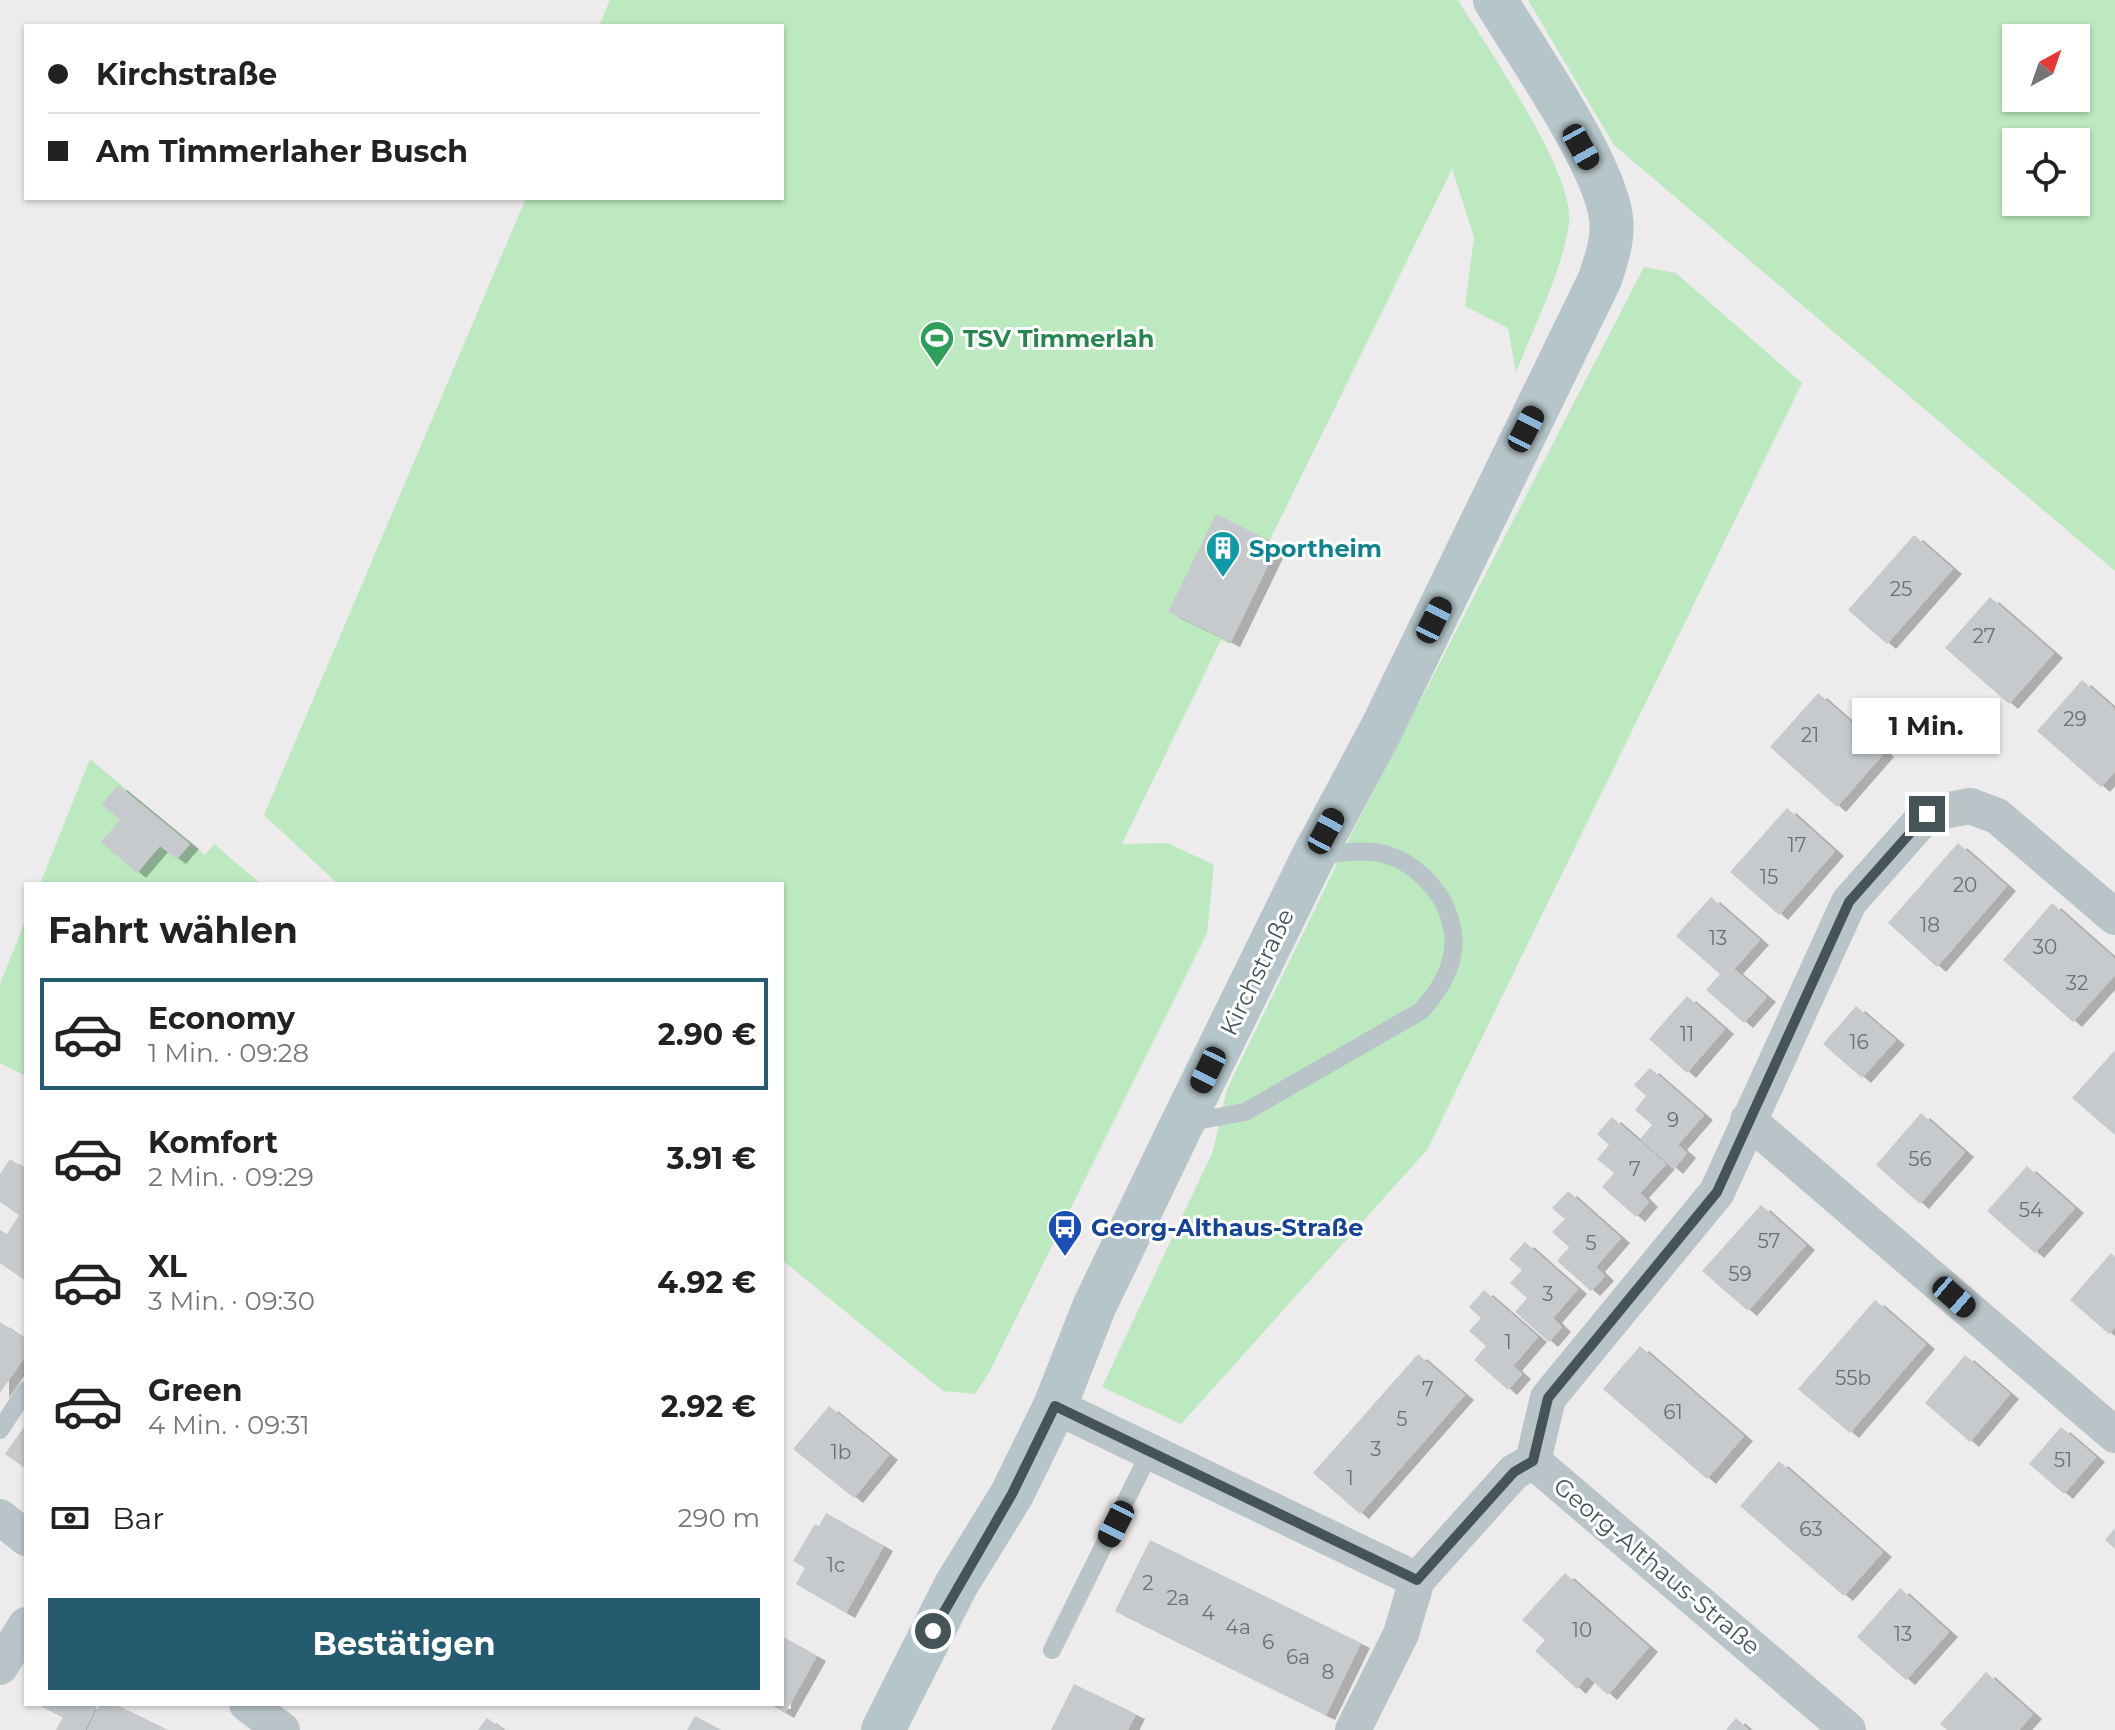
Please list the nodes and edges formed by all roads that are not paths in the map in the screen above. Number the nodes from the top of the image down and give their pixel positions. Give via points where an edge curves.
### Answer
1 (1495, 0) edge
2 (1313, 857) junction
3 (2115, 917) edge
4 (1748, 1120) junction
5 (1182, 1124) junction
6 (24, 1393) edge
7 (1055, 1406) junction
8 (0, 1430) edge
9 (2115, 1435) edge
10 (1150, 1452) junction
11 (1533, 1461) junction
12 (0, 1517) edge
13 (24, 1536) edge
14 (1417, 1580) junction
15 (24, 1628) edge
16 (1052, 1650) dead end
17 (0, 1667) edge
18 (250, 1706) edge
19 (282, 1730) edge
20 (883, 1730) edge
21 (1353, 1730) edge
22 (1848, 1730) edge

1 - 2 street, Kirchstraße via 1596,174 1611,218 1609,251 1381,730
2 - 5 street, Kirchstraße
2 - 5 lane via 1383,853 1425,878 1441,896 1453,939 1440,989 1421,1011 1245,1112
3 - 4 street via 1997,816 1970,806 1927,814 1849,902
4 - 9 street
4 - 11 street via 1717,1192 1548,1398
5 - 7 street, Kirchstraße via 1094,1307
6 - 8 lane
7 - 10 street
7 - 20 street, Kirchstraße
10 - 14 street
10 - 16 lane
11 - 14 street, Georg-Althaus-Straße via 1514,1472
11 - 22 street, Georg-Althaus-Straße
12 - 13 street
14 - 21 street via 1401,1634
15 - 17 street
18 - 19 street

